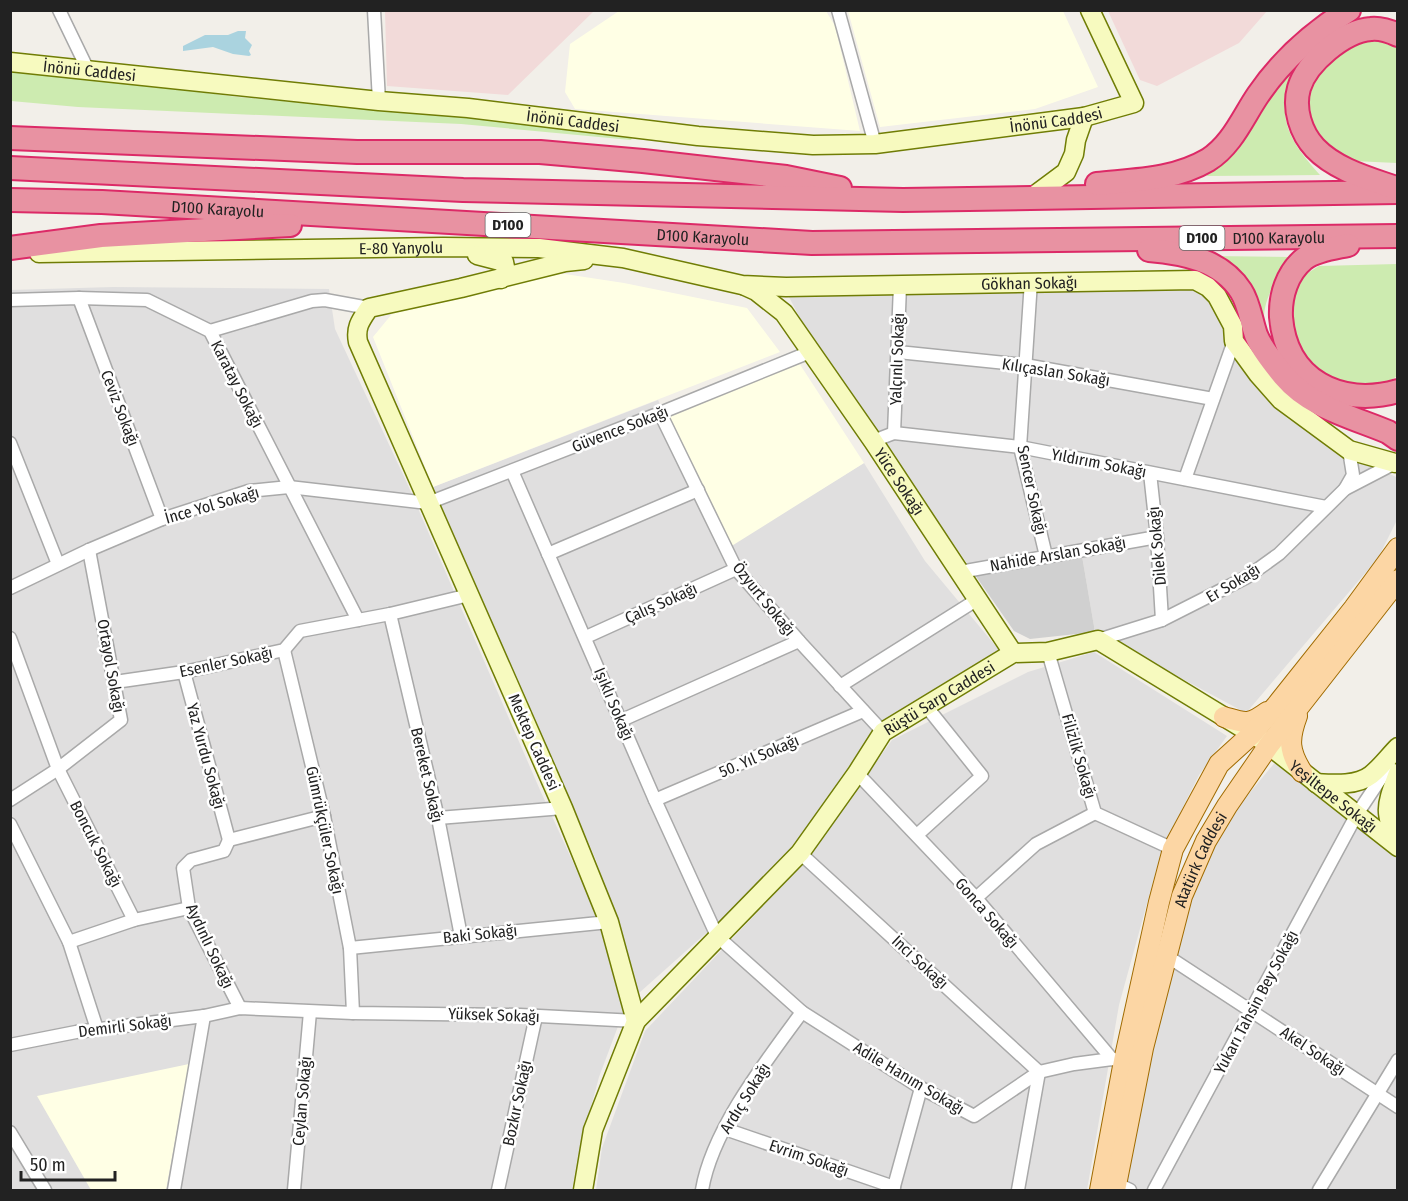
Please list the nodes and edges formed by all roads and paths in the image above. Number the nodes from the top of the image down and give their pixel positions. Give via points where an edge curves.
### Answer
1 (59, 10) edge
2 (374, 10) edge
3 (838, 10) edge
4 (1090, 10) edge
5 (1349, 10) edge
6 (1398, 35) edge
7 (10, 62) edge
8 (88, 70) junction
9 (379, 100) junction
10 (1084, 117) junction
11 (10, 138) edge
12 (875, 144) junction
13 (10, 163) edge
14 (10, 168) edge
15 (61, 169) junction
16 (1398, 191) edge
17 (1031, 198) junction
18 (10, 200) edge
19 (903, 200) junction
20 (391, 218) junction
21 (1397, 236) edge
22 (1007, 240) junction
23 (442, 247) junction
24 (10, 248) edge
25 (10, 253) edge
26 (613, 257) junction
27 (501, 279) junction
28 (1031, 281) junction
29 (742, 285) junction
30 (900, 285) junction
31 (786, 287) junction
32 (79, 298) junction
33 (10, 300) edge
34 (369, 308) junction
35 (784, 313) junction
36 (210, 332) junction
37 (1234, 341) junction
38 (810, 352) junction
39 (898, 352) junction
40 (1025, 365) junction
41 (1398, 391) edge
42 (1213, 399) junction
43 (660, 413) junction
44 (894, 433) junction
45 (1398, 439) edge
46 (873, 441) junction
47 (10, 443) edge
48 (1020, 447) junction
49 (1349, 450) junction
50 (1395, 463) joint
51 (512, 471) junction
52 (1150, 473) junction
53 (1185, 479) junction
54 (289, 487) junction
55 (1345, 489) junction
56 (698, 490) junction
57 (428, 503) junction
58 (1326, 507) junction
59 (162, 519) junction
60 (1157, 537) junction
61 (1398, 548) edge
62 (88, 550) junction
63 (548, 554) junction
64 (1046, 556) junction
65 (58, 564) junction
66 (736, 569) junction
67 (960, 572) junction
68 (1398, 580) edge
69 (10, 588) edge
70 (469, 595) junction
71 (978, 599) junction
72 (390, 614) junction
73 (358, 620) junction
74 (1162, 620) junction
75 (585, 637) junction
76 (10, 638) edge
77 (1098, 640) junction
78 (799, 641) junction
79 (284, 650) junction
80 (1048, 652) junction
81 (1013, 653) junction
82 (184, 672) junction
83 (115, 682) junction
84 (840, 686) junction
85 (1303, 701) junction
86 (926, 706) junction
87 (1276, 706) junction
88 (863, 711) junction
89 (1224, 717) junction
90 (622, 720) junction
91 (883, 732) junction
92 (1252, 734) junction
93 (1269, 745) junction
94 (1398, 747) edge
95 (1398, 753) edge
96 (58, 769) junction
97 (857, 773) junction
98 (1398, 773) edge
99 (1309, 777) junction
100 (10, 800) edge
101 (656, 800) junction
102 (563, 808) junction
103 (1095, 813) junction
104 (1357, 814) junction
105 (324, 816) junction
106 (438, 818) junction
107 (10, 825) edge
108 (916, 835) junction
109 (229, 840) junction
110 (1398, 846) edge
111 (1173, 849) junction
112 (800, 853) junction
113 (976, 898) junction
114 (189, 908) junction
115 (134, 920) junction
116 (609, 922) junction
117 (461, 936) junction
118 (717, 936) junction
119 (69, 942) junction
120 (350, 948) junction
121 (1167, 956) junction
122 (240, 1008) junction
123 (1251, 1010) junction
124 (310, 1012) junction
125 (802, 1012) junction
126 (353, 1013) junction
127 (204, 1016) junction
128 (536, 1016) junction
129 (636, 1021) junction
130 (98, 1029) junction
131 (10, 1046) edge
132 (1118, 1060) junction
133 (1398, 1060) edge
134 (1039, 1072) junction
135 (921, 1088) junction
136 (1377, 1094) junction
137 (1398, 1107) edge
138 (724, 1129) junction
139 (10, 1132) edge
140 (893, 1189) edge
141 (1115, 1189) edge
142 (45, 1191) edge
143 (174, 1191) edge
144 (294, 1191) edge
145 (498, 1191) edge
146 (583, 1191) edge
147 (702, 1191) edge
148 (1018, 1191) edge
149 (1154, 1191) edge
150 (1319, 1191) edge

1 - 8 street
2 - 9 street
3 - 12 street
4 - 10 street, İnönü Caddesi via 1134,103
5 - 17 highway via 1317,33 1276,72 1238,130 1209,159 1169,177 1069,187
6 - 16 highway via 1373,28 1341,40 1314,63 1299,88 1297,102 1299,121 1316,149 1331,161
7 - 8 street, İnönü Caddesi
8 - 9 street, İnönü Caddesi
9 - 12 street, İnönü Caddesi via 710,137 813,145
10 - 12 street, İnönü Caddesi
10 - 17 street via 1066,172
11 - 19 highway via 323,151 540,152 786,177
13 - 15 highway
14 - 15 highway, D100 Karayolu / D100
15 - 19 highway, D100 Karayolu / D100 via 463,190
16 - 17 highway, D100 Karayolu / D100
17 - 19 highway, D100 Karayolu / D100
18 - 20 highway, D100 Karayolu / D100
20 - 22 highway, D100 Karayolu / D100 via 812,243
20 - 24 highway via 100,236
21 - 22 highway, D100 Karayolu / D100
21 - 41 highway via 1325,250 1305,258 1288,278 1280,302 1282,331 1292,356 1314,380 1354,397
22 - 45 highway via 1166,251 1196,258 1222,270 1242,292 1257,337 1285,377 1311,400
23 - 25 street, E-80 Yanyolu
23 - 26 street, E-80 Yanyolu via 539,248
23 - 27 street via 501,260 507,268
26 - 27 street via 565,262
26 - 29 street, E-80 Yanyolu
27 - 34 street
28 - 30 street, Gökhan Sokağı
28 - 37 street, Gökhan Sokağı via 1195,280 1216,296 1233,326
28 - 40 street, Sencer Sokağı
29 - 31 street, E-80 Yanyolu
29 - 35 street, Yüce Sokağı
30 - 31 street, Gökhan Sokağı
30 - 39 street, Yalçınlı Sokağı
31 - 35 street
32 - 33 street, Karatay Sokağı
32 - 36 street, Karatay Sokağı via 147,300
32 - 59 street, Ceviz Sokağı
34 - 36 street via 312,301
34 - 57 street, Mektep Caddesi via 357,327 358,342
35 - 38 street, Yüce Sokağı
36 - 54 street, Karatay Sokağı
37 - 42 street
37 - 49 street, Gökhan Sokağı via 1281,400
38 - 43 street, Güvence Sokağı
38 - 46 street, Yüce Sokağı
39 - 40 street, Kılıçaslan Sokağı
39 - 44 street, Yalçınlı Sokağı
40 - 42 street, Kılıçaslan Sokağı
40 - 48 street, Sencer Sokağı
42 - 53 street
43 - 51 street, Güvence Sokağı
43 - 56 street, Özyurt Sokağı
44 - 46 street, Yıldırım Sokağı
44 - 48 street, Yıldırım Sokağı
46 - 67 street, Yüce Sokağı
47 - 65 street
48 - 52 street, Yıldırım Sokağı
48 - 64 street, Sencer Sokağı
49 - 50 street
49 - 55 street via 1353,475
50 - 55 street, Er Sokağı
51 - 57 street, Güvence Sokağı
51 - 63 street, Işıklı Sokağı
52 - 53 street, Yıldırım Sokağı
52 - 60 street, Dilek Sokağı
53 - 58 street, Yıldırım Sokağı
54 - 57 street, İnce Yol Sokağı
54 - 59 street, İnce Yol Sokağı via 249,491
54 - 73 street, Karatay Sokağı
55 - 58 street, Er Sokağı
56 - 63 street
56 - 66 street, Özyurt Sokağı
57 - 70 street, Mektep Caddesi
58 - 74 street, Er Sokağı via 1279,554 1247,577
59 - 62 street, İnce Yol Sokağı
60 - 64 street, Nahide Arslan Sokağı
60 - 74 street, Dilek Sokağı
61 - 87 main road, Atatürk Caddesi
62 - 65 street, İnce Yol Sokağı
62 - 83 street, Ortayol Sokağı
63 - 75 street, Işıklı Sokağı
64 - 67 street, Nahide Arslan Sokağı
65 - 69 street, İnce Yol Sokağı
66 - 75 street, Çalış Sokağı
66 - 78 street, Özyurt Sokağı
67 - 71 street, Yüce Sokağı
68 - 85 main road, Atatürk Caddesi
70 - 72 street, Esenler Sokağı
70 - 102 street, Mektep Caddesi
71 - 81 street, Yüce Sokağı
71 - 84 street
72 - 73 street, Esenler Sokağı
72 - 106 street, Bereket Sokağı
73 - 79 street, Esenler Sokağı via 300,631
74 - 77 street, Er Sokağı
75 - 90 street, Işıklı Sokağı
76 - 96 street, Boncuk Sokağı
77 - 80 street, Rüştü Sarp Caddesi
77 - 89 street
78 - 84 street, Özyurt Sokağı
78 - 90 street
79 - 82 street, Esenler Sokağı
79 - 105 street, Gümrükçüler Sokağı
80 - 81 street, Rüştü Sarp Caddesi
80 - 103 street, Filizlik Sokağı
81 - 86 street, Rüştü Sarp Caddesi
82 - 83 street, Esenler Sokağı
82 - 109 street, Yaz Yurdu Sokağı
83 - 96 street, Ortayol Sokağı via 122,720
84 - 88 street, Özyurt Sokağı
85 - 93 main road, Atatürk Caddesi
85 - 99 main road via 1290,743 1293,757
86 - 91 street, Rüştü Sarp Caddesi
86 - 108 street via 982,776
87 - 89 main road via 1253,722
87 - 92 main road, Atatürk Caddesi
88 - 91 street, Özyurt Sokağı
88 - 101 street, 50. Yıl Sokağı
89 - 92 street
90 - 101 street, Işıklı Sokağı
91 - 97 street, Rüştü Sarp Caddesi
92 - 93 street
92 - 111 main road, Atatürk Caddesi via 1219,764
93 - 99 street, Yeşiltepe Sokağı
93 - 121 main road, Atatürk Caddesi via 1206,841 1182,896
94 - 99 street via 1371,776 1356,782 1337,784
95 - 104 street, Yukarı Tahsin Bey Sokağı
96 - 100 street, Ortayol Sokağı
96 - 115 street, Boncuk Sokağı
97 - 108 street, Gonca Sokağı
97 - 112 street, Rüştü Sarp Caddesi
98 - 110 street via 1387,804 1387,817
99 - 104 street, Yeşiltepe Sokağı
101 - 118 street, Işıklı Sokağı
102 - 106 street
102 - 116 street, Mektep Caddesi
103 - 111 street, Filizlik Sokağı
103 - 113 street via 1036,844
104 - 110 street, Yeşiltepe Sokağı
104 - 123 street, Yukarı Tahsin Bey Sokağı
105 - 109 street
105 - 120 street, Gümrükçüler Sokağı
106 - 117 street, Bereket Sokağı
107 - 119 street
108 - 113 street, Gonca Sokağı
109 - 114 street, Aydınlı Sokağı via 225,850 190,860 183,868
111 - 132 main road, Atatürk Caddesi
112 - 118 street, Rüştü Sarp Caddesi
112 - 134 street, İnci Sokağı
113 - 132 street, Gonca Sokağı
114 - 115 street
114 - 122 street, Aydınlı Sokağı
115 - 119 street
116 - 117 street, Baki Sokağı
116 - 129 street, Mektep Caddesi
117 - 120 street, Baki Sokağı
118 - 125 street, Adile Hanım Sokağı
118 - 129 street, Rüştü Sarp Caddesi
119 - 130 street
120 - 126 street, Gümrükçüler Sokağı
121 - 123 street, Akel Sokağı
121 - 141 main road, Atatürk Caddesi via 1143,1048
122 - 124 street, Demirli Sokağı
122 - 127 street, Demirli Sokağı
123 - 136 street, Akel Sokağı
123 - 149 street, Yukarı Tahsin Bey Sokağı
124 - 126 street, Yüksek Sokağı
124 - 144 street, Ceylan Sokağı
125 - 135 street, Adile Hanım Sokağı
125 - 138 street, Ardıç Sokağı via 752,1081
126 - 128 street, Yüksek Sokağı
127 - 130 street, Demirli Sokağı
127 - 143 street
128 - 129 street, Yüksek Sokağı
128 - 145 street, Bozkır Sokağı
129 - 146 street via 593,1130
130 - 131 street, Demirli Sokağı
132 - 134 street, Adile Hanım Sokağı
132 - 141 main road, Atatürk Caddesi
133 - 136 street
134 - 135 street, Adile Hanım Sokağı via 974,1116
134 - 148 street
135 - 140 street
136 - 137 street, Akel Sokağı
136 - 150 street
138 - 140 street, Evrim Sokağı
138 - 147 street, Ardıç Sokağı
139 - 142 street

